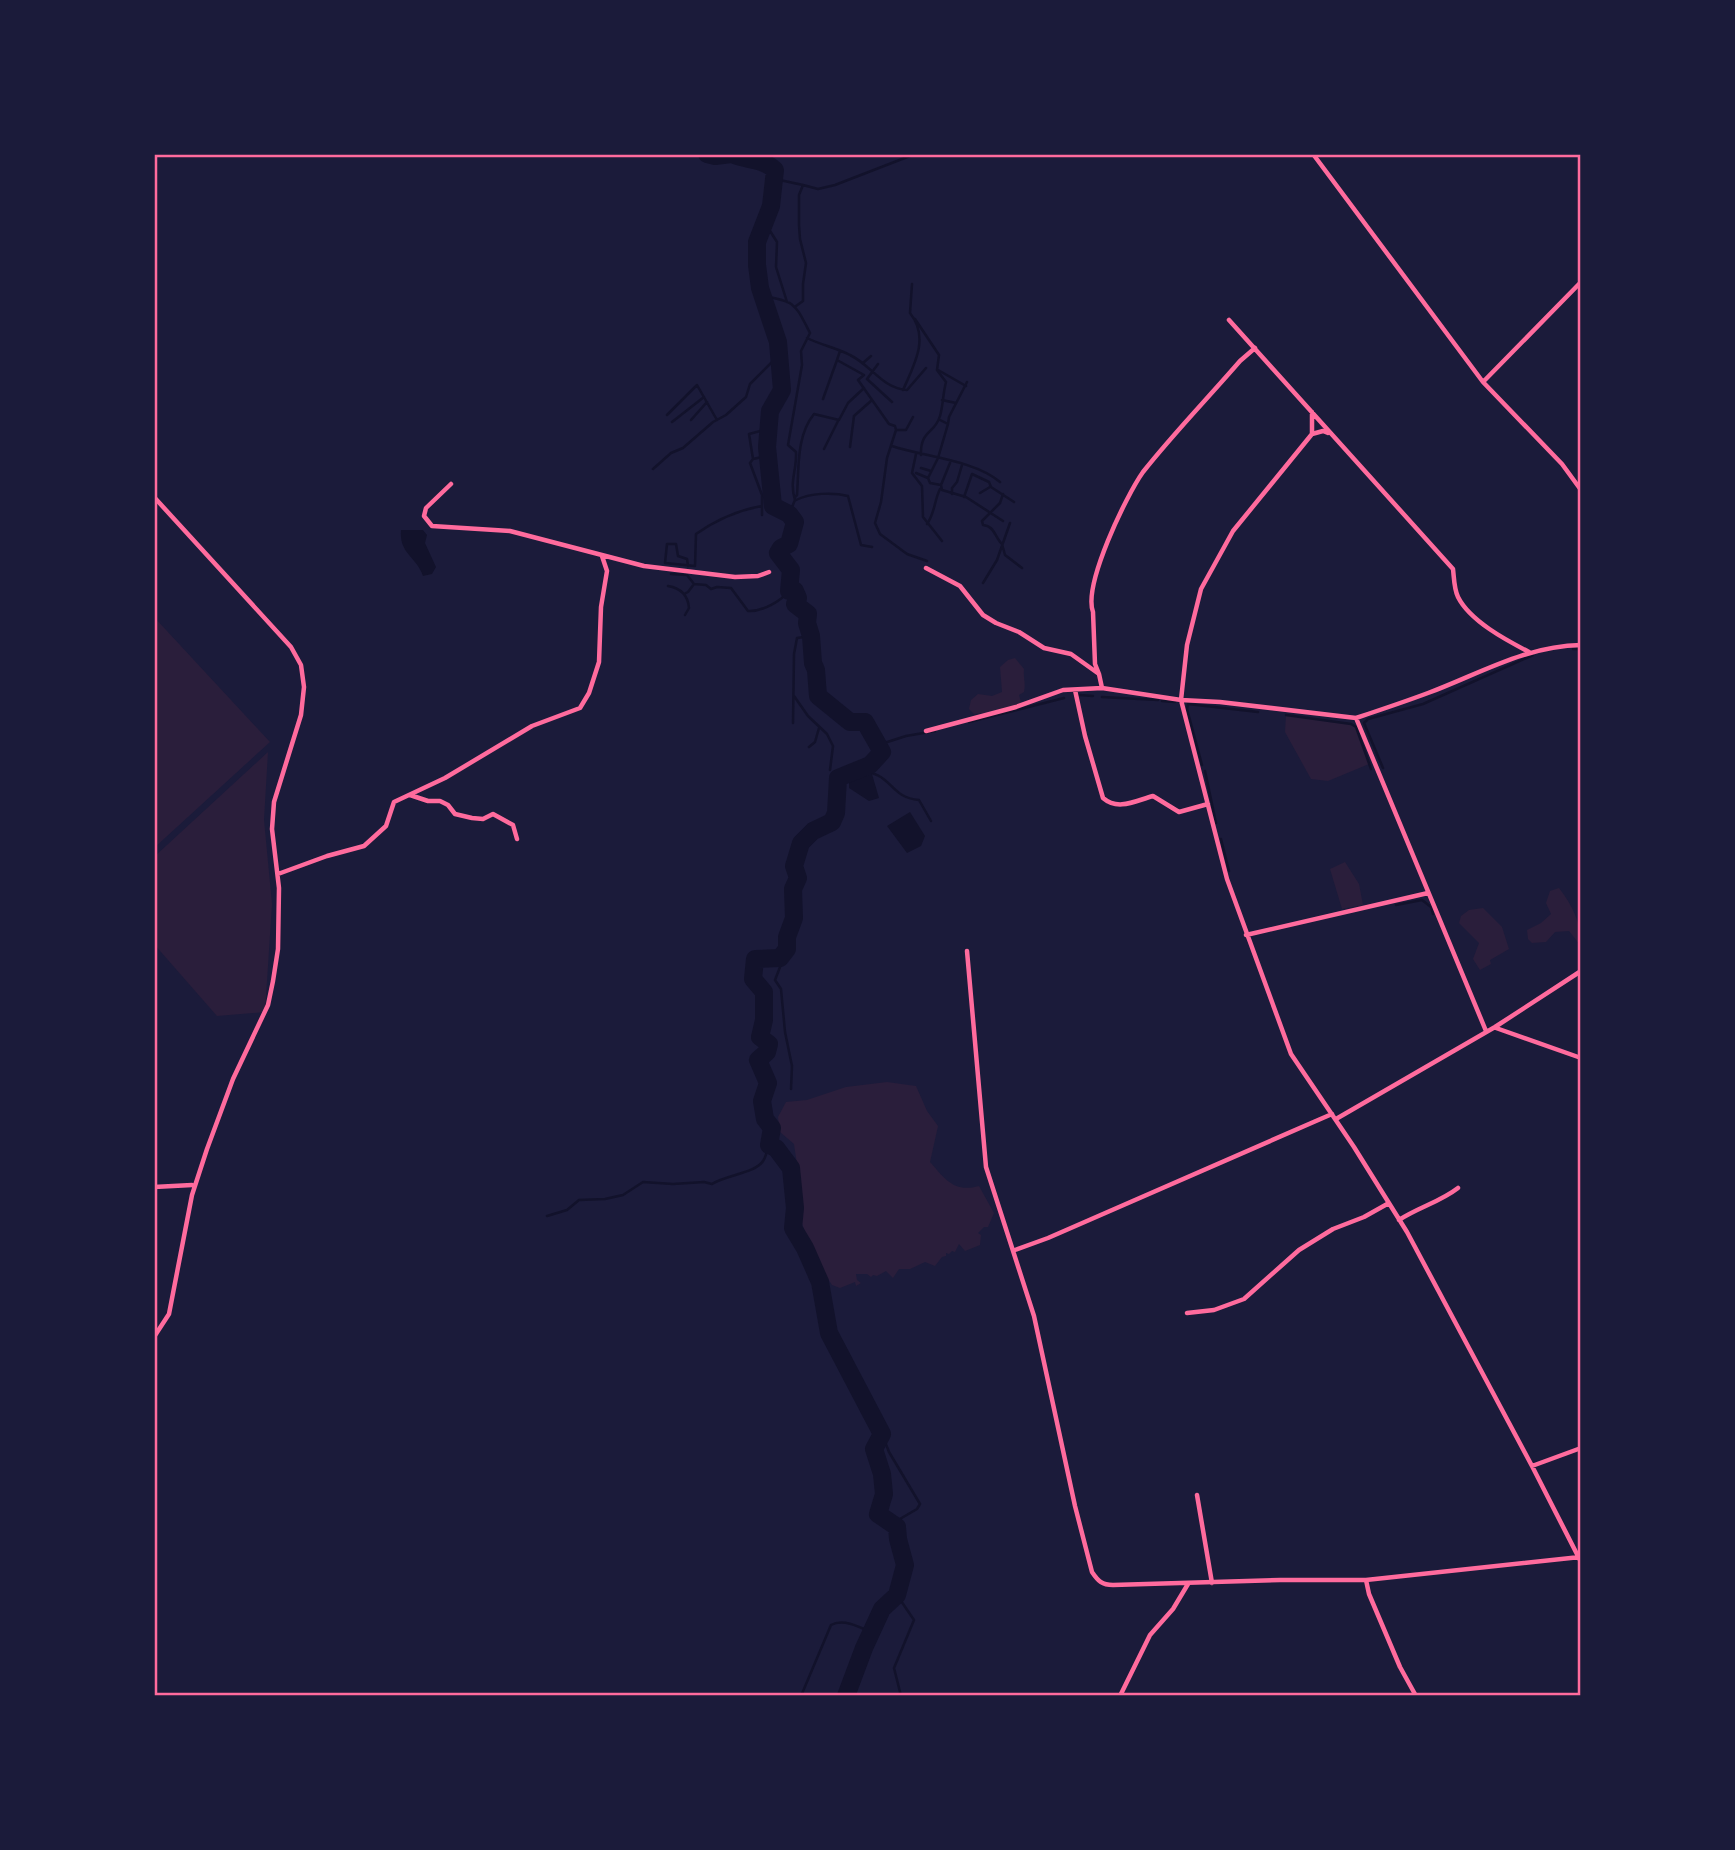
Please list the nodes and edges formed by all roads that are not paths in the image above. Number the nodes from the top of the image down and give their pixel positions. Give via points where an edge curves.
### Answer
1 (1313, 154) edge
2 (1581, 282) edge
3 (1229, 320) dead end
4 (1255, 348) junction
5 (1483, 382) junction
6 (1312, 412) junction
7 (1312, 434) junction
8 (1332, 436) junction
9 (451, 484) dead end
10 (1581, 490) edge
11 (154, 498) edge
12 (602, 556) junction
13 (618, 560) junction
14 (926, 568) dead end
15 (607, 571) junction
16 (769, 572) dead end
17 (1581, 645) edge
18 (1529, 652) junction
19 (1099, 674) junction
20 (1102, 688) junction
21 (1075, 690) junction
22 (1181, 701) junction
23 (1356, 718) junction
24 (926, 731) dead end
25 (408, 795) junction
26 (1208, 804) junction
27 (517, 839) dead end
28 (278, 874) junction
29 (1428, 893) junction
30 (1246, 935) junction
31 (967, 951) dead end
32 (1581, 971) edge
33 (1495, 1027) junction
34 (1486, 1031) junction
35 (1581, 1058) edge
36 (1332, 1114) junction
37 (1336, 1119) junction
38 (192, 1185) dead end
39 (154, 1187) edge
40 (1458, 1188) dead end
41 (1389, 1203) junction
42 (1399, 1220) junction
43 (1015, 1250) junction
44 (1187, 1314) dead end
45 (154, 1337) edge
46 (1581, 1448) edge
47 (1532, 1466) junction
48 (1197, 1495) dead end
49 (1580, 1559) edge
50 (1366, 1580) junction
51 (1212, 1583) junction
52 (1188, 1584) junction
53 (1120, 1696) edge
54 (1416, 1696) edge

1 - 5 street
2 - 5 street
3 - 4 street
4 - 6 street
4 - 19 street via 1142,474 1126,504 1094,578 1090,604
5 - 10 street
6 - 7 street
6 - 8 street
7 - 8 street via 1323,431
7 - 22 street via 1233,531 1201,590 1187,645
8 - 18 street via 1453,569 1458,597 1472,613 1501,638
9 - 12 street via 426,508 424,516 432,526 510,531
11 - 28 street via 291,647 300,665 304,688 301,715 273,809
12 - 13 street
12 - 15 street
13 - 15 street
13 - 16 street via 735,577
14 - 19 street via 960,586 990,619 1044,648 1071,654
15 - 25 street via 599,662 580,708 532,726
17 - 18 street
18 - 23 street
19 - 20 street
20 - 21 street
20 - 22 street
21 - 24 street
21 - 26 street via 1092,765 1103,798 1110,804 1153,796 1179,812
22 - 23 street
22 - 26 street
23 - 29 street
25 - 27 street via 448,804 455,814 482,819 494,814 513,825
25 - 28 street via 394,802 386,827 364,846
26 - 30 street
28 - 45 street via 278,948 268,1005 207,1149 192,1195 169,1314
29 - 30 street
29 - 34 street
30 - 36 street via 1291,1054
31 - 43 street via 986,1167
32 - 33 street
33 - 34 street
33 - 35 street
34 - 37 street
36 - 37 street
36 - 43 street
37 - 41 street
38 - 39 street
40 - 42 street
41 - 42 street
41 - 44 street via 1299,1250 1244,1299
42 - 47 street
43 - 52 street via 1092,1572 1104,1585
46 - 47 street
47 - 49 street
48 - 51 street
49 - 50 street
50 - 51 street
50 - 54 street
51 - 52 street
52 - 53 street via 1150,1635

